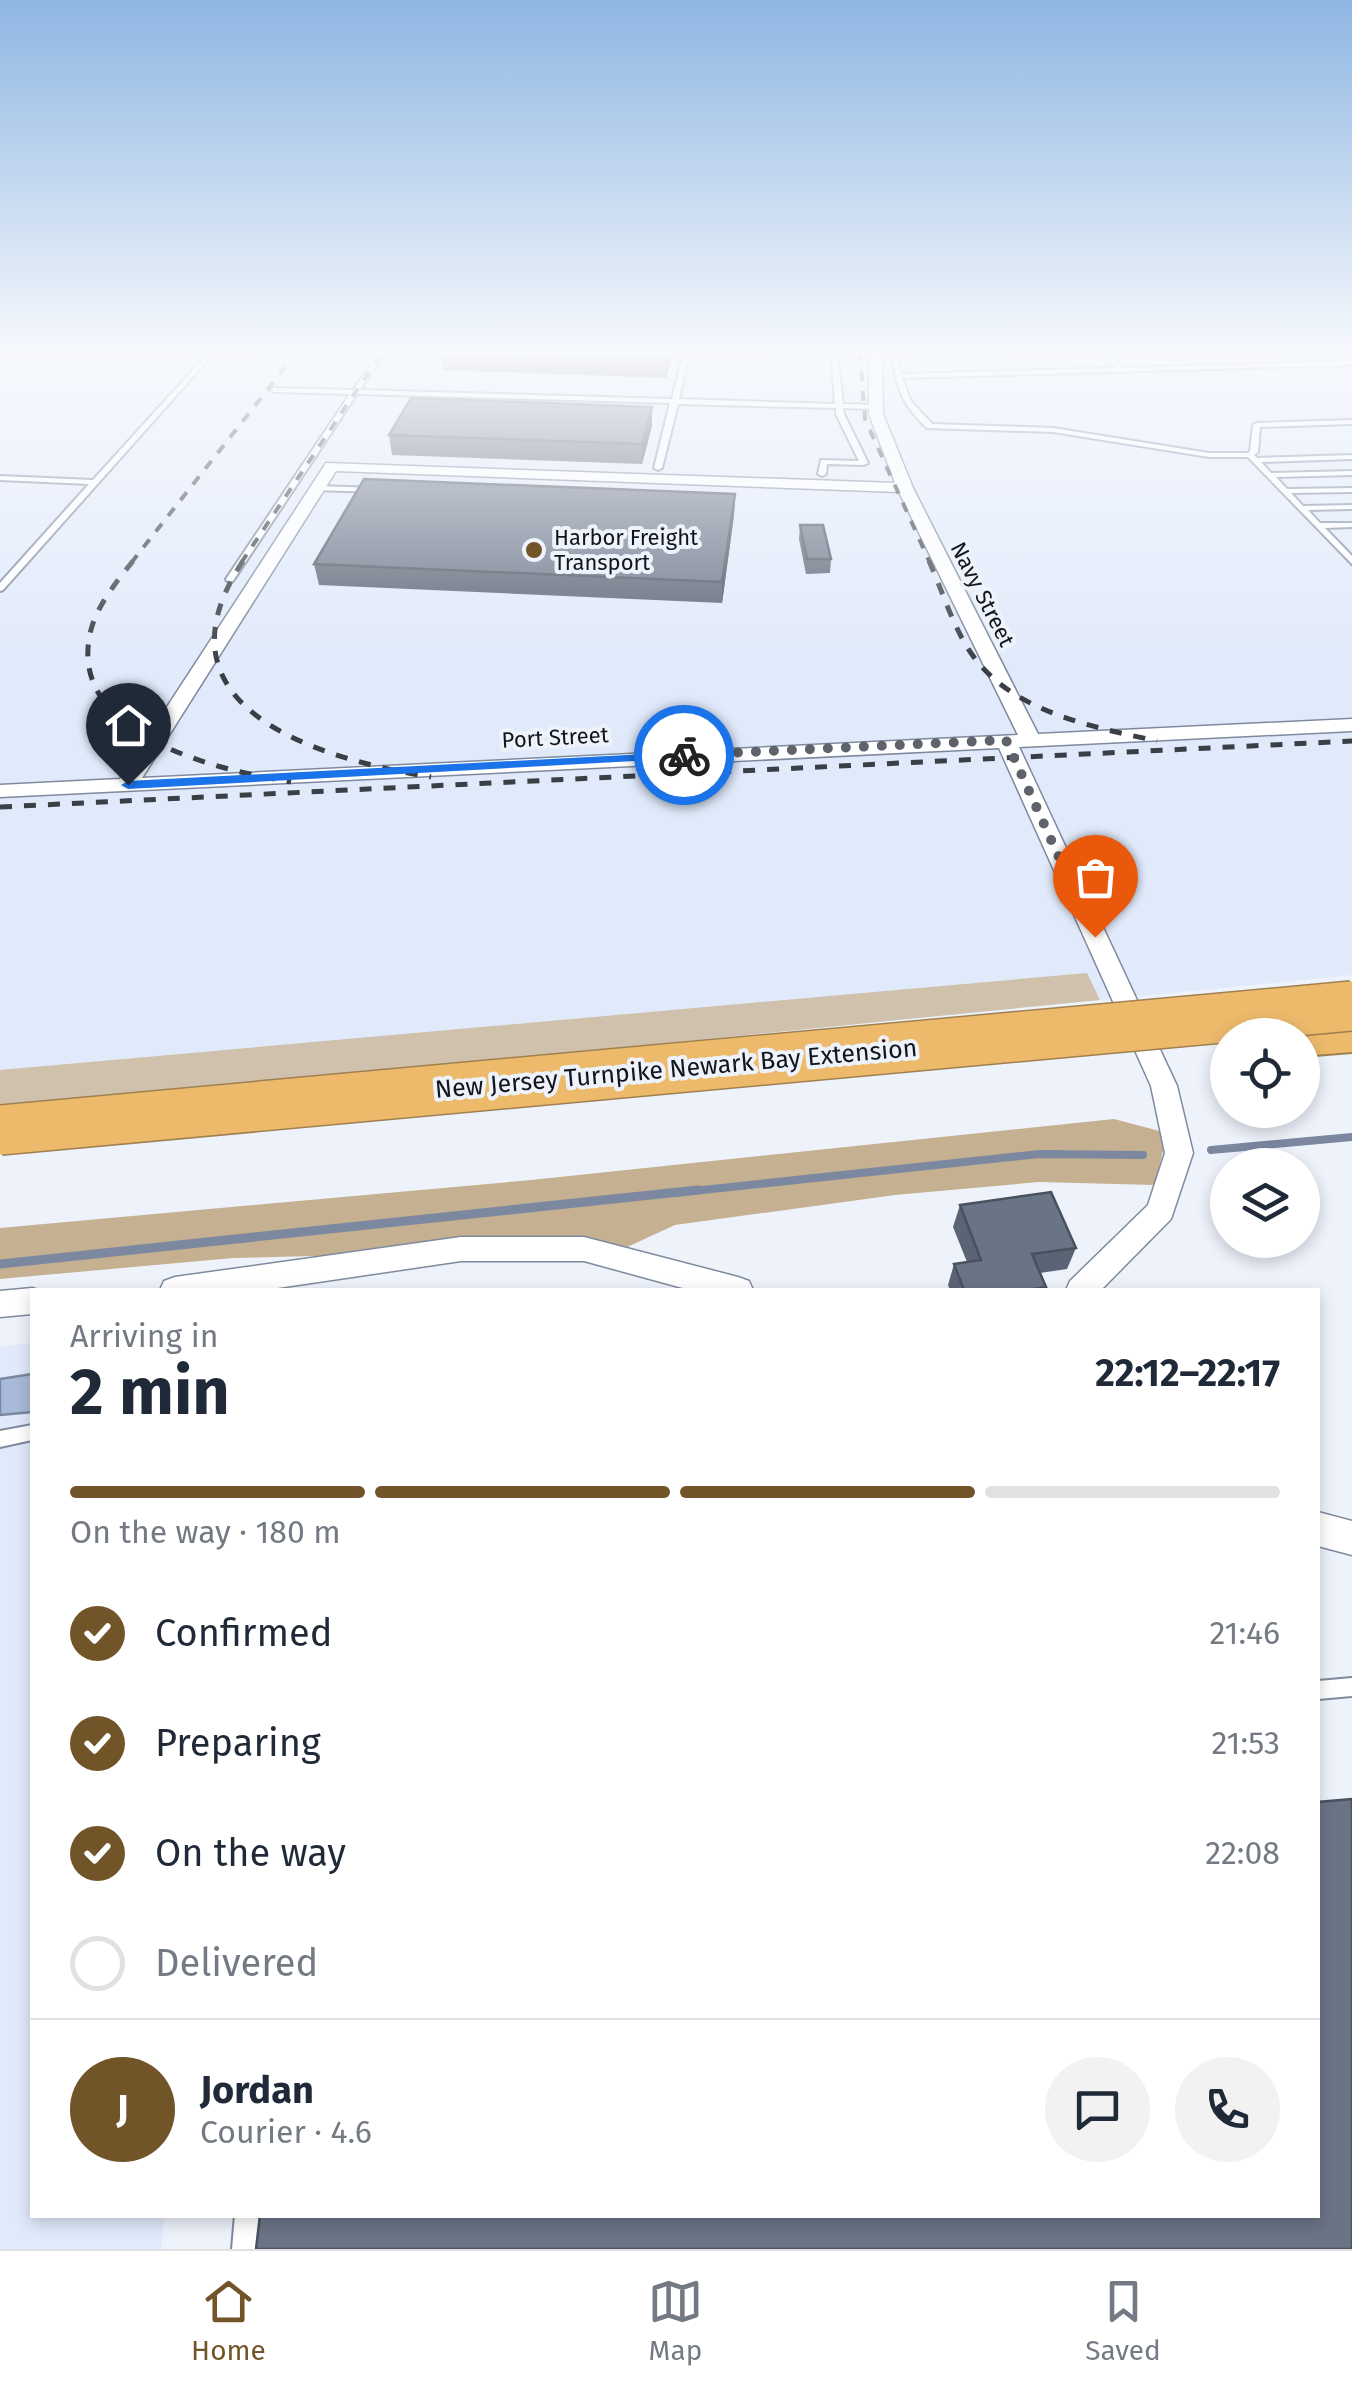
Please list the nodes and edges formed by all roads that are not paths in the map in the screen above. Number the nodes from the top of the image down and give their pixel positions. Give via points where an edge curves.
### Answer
1 (118, 456) edge
2 (313, 456) edge
3 (661, 456) edge
4 (861, 456) edge
5 (894, 456) edge
6 (1229, 456) edge
7 (1352, 456) edge
8 (1252, 458) junction
9 (658, 468) dead end
10 (1352, 473) edge
11 (822, 474) dead end
12 (1270, 476) junction
13 (0, 478) edge
14 (95, 482) junction
15 (316, 488) junction
16 (905, 488) junction
17 (379, 490) edge
18 (1352, 490) edge
19 (1285, 492) junction
20 (1352, 507) edge
21 (1301, 508) junction
22 (1352, 525) edge
23 (1318, 526) junction
24 (1352, 545) edge
25 (1338, 546) junction
26 (1352, 561) edge
27 (230, 579) dead end
28 (0, 588) edge
29 (1352, 725) edge
30 (1018, 740) junction
31 (128, 785) junction
32 (0, 791) edge
33 (1352, 1006) edge
34 (1352, 1034) edge
35 (1320, 1037) edge
36 (1210, 1047) edge
37 (0, 1130) edge
38 (0, 1152) edge
39 (189, 1288) edge
40 (730, 1288) edge
41 (1083, 1288) edge
42 (30, 1301) edge
43 (0, 1304) edge
44 (30, 1433) edge
45 (0, 1439) edge
46 (1320, 1530) edge
47 (1352, 1538) edge
48 (1352, 1687) edge
49 (1320, 1690) edge
50 (247, 2218) edge
51 (244, 2249) edge

1 - 14 lane
2 - 27 lane
3 - 9 lane
4 - 11 lane via 864,463 824,462
5 - 16 street, Navy Street
6 - 8 lane
7 - 8 lane
8 - 12 lane
10 - 12 lane
12 - 19 lane
13 - 14 lane
14 - 28 lane
15 - 16 street via 331,466
15 - 17 lane
15 - 31 street
16 - 30 street, Navy Street
18 - 19 lane
19 - 21 lane
20 - 21 lane
21 - 23 lane
22 - 23 lane
23 - 25 lane
24 - 25 lane
25 - 26 lane
29 - 30 street, Port Street
30 - 31 street, Port Street
30 - 41 street, Navy Street via 1164,1086 1178,1153 1161,1211
31 - 32 street, Port Street
33 - 37 highway, New Jersey Turnpike Newark Bay Extension, bridge
34 - 35 highway
36 - 38 highway, New Jersey Turnpike Newark Bay Extension
39 - 40 street via 461,1249 584,1249
42 - 43 street
44 - 45 lane
46 - 47 street
48 - 49 lane
50 - 51 lane

